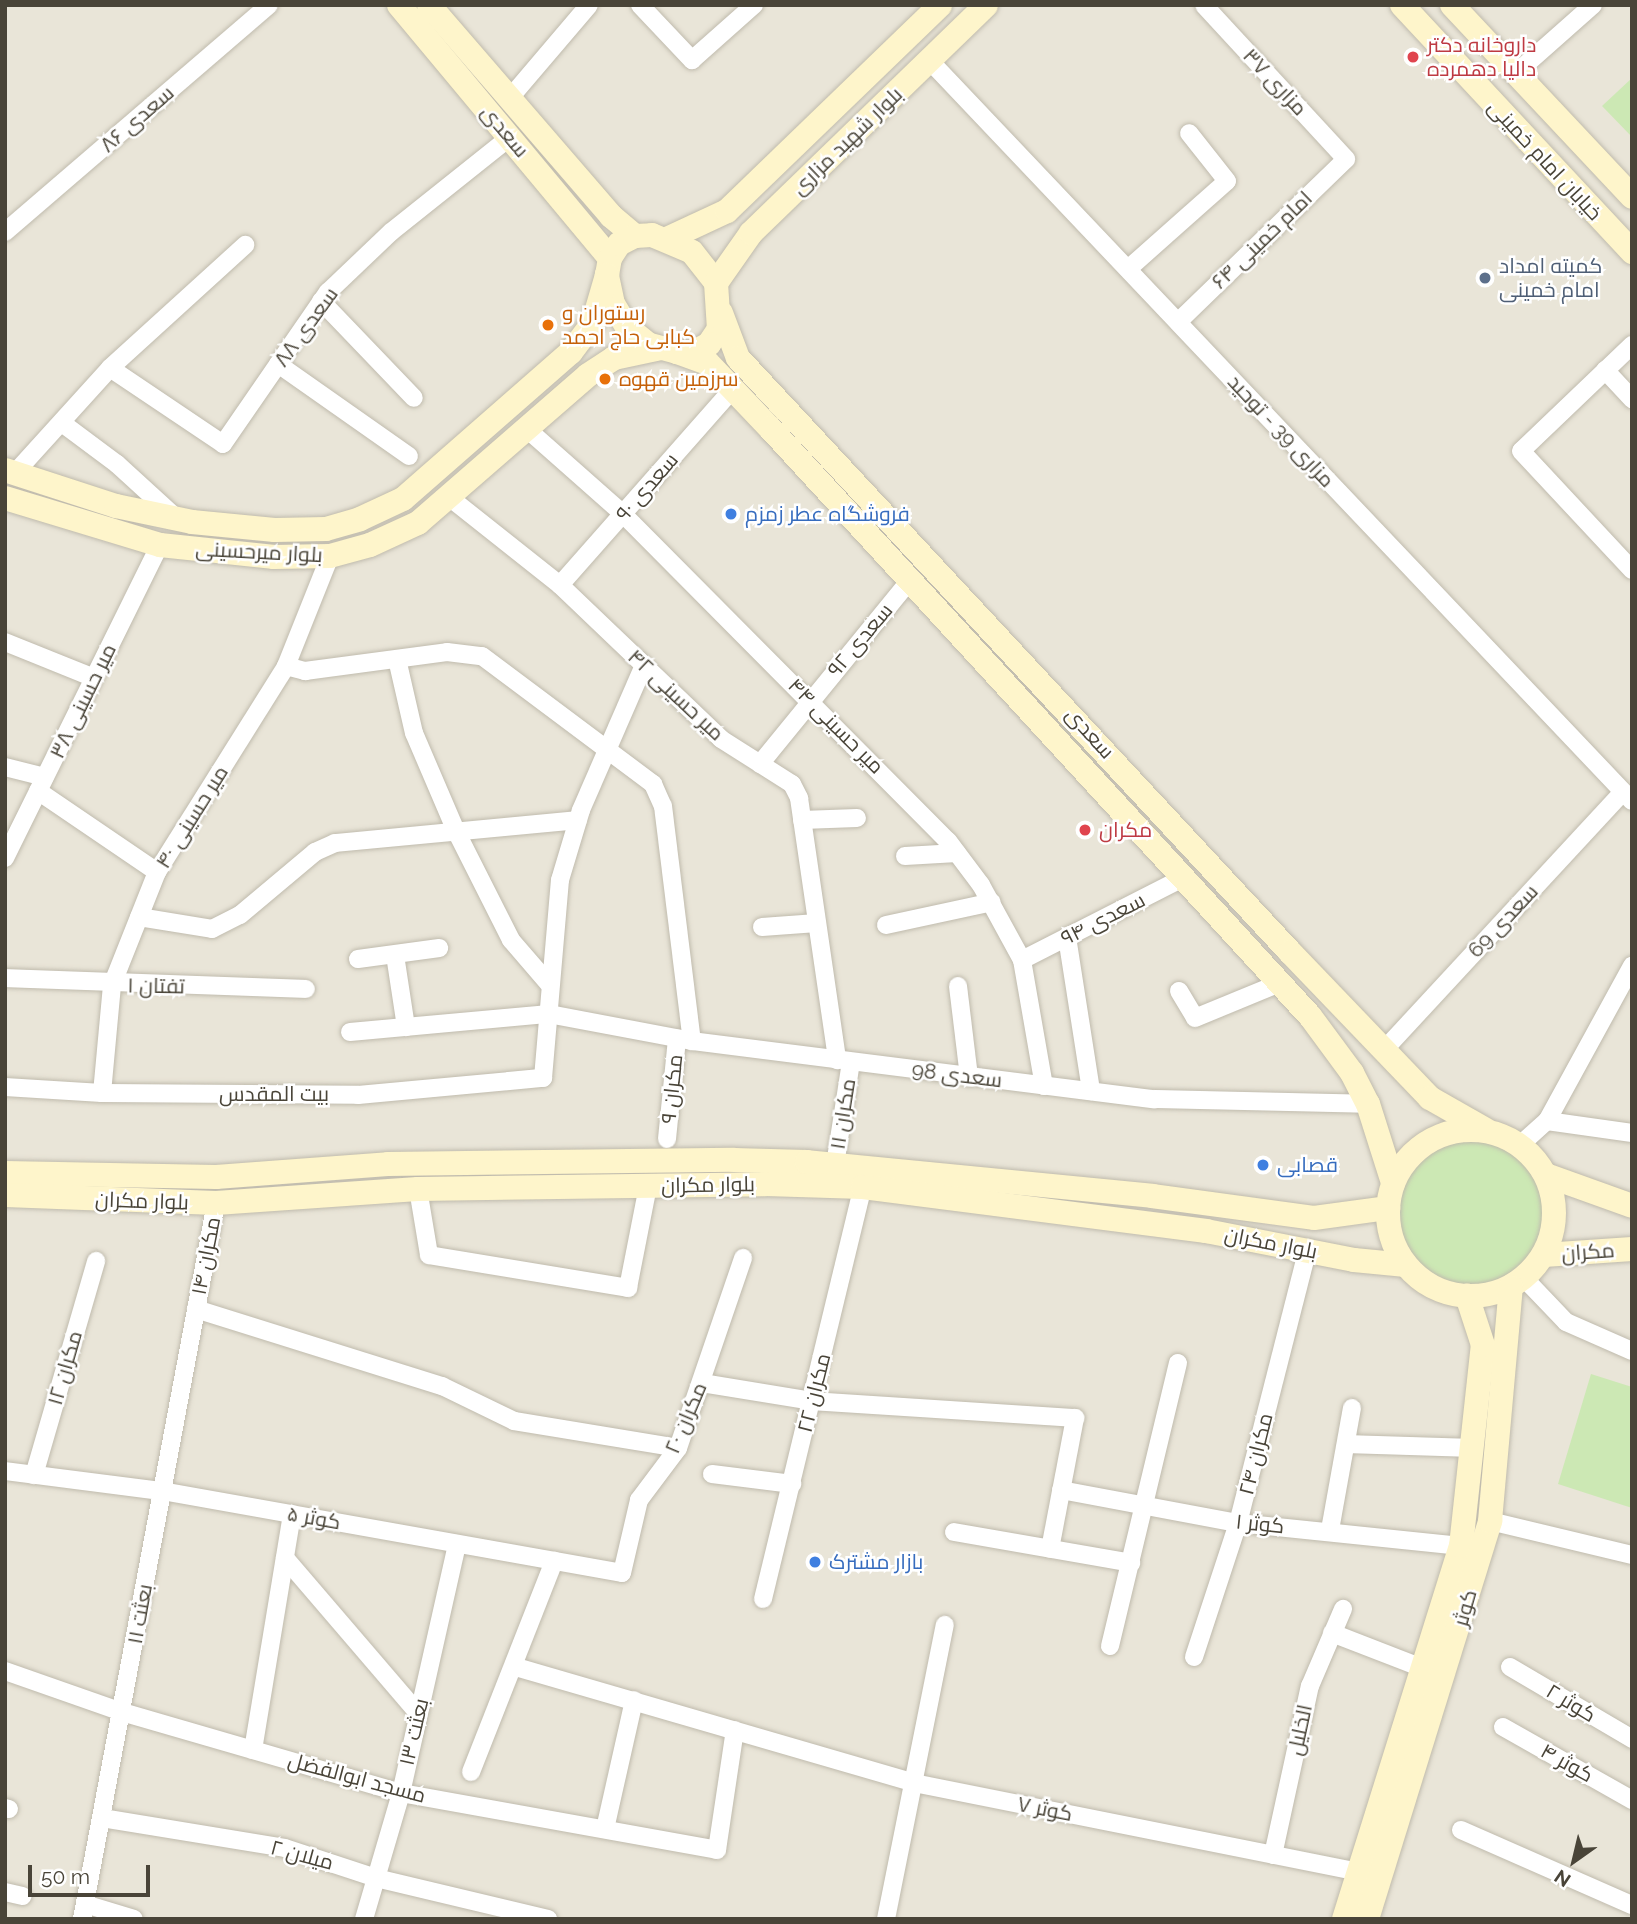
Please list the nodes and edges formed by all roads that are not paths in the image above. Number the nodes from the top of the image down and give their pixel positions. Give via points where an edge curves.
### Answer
1 (269, 5) edge
2 (398, 5) edge
3 (429, 5) edge
4 (589, 5) edge
5 (640, 5) edge
6 (754, 5) edge
7 (940, 5) edge
8 (986, 5) edge
9 (1204, 5) edge
10 (1402, 5) edge
11 (1452, 5) edge
12 (1593, 5) edge
13 (930, 61) junction
14 (1515, 74) junction
15 (509, 99) junction
16 (1189, 133) dead end
17 (510, 137) junction
18 (1346, 159) joint
19 (1632, 197) edge
20 (5, 232) edge
21 (635, 236) junction
22 (667, 239) junction
23 (245, 245) dead end
24 (1632, 252) edge
25 (609, 267) junction
26 (1128, 269) junction
27 (716, 283) junction
28 (321, 301) junction
29 (721, 313) junction
30 (1178, 322) junction
31 (1632, 345) edge
32 (669, 350) junction
33 (278, 364) junction
34 (110, 369) junction
35 (1605, 370) junction
36 (733, 388) junction
37 (414, 398) dead end
38 (1632, 398) edge
39 (62, 423) junction
40 (527, 429) junction
41 (409, 456) dead end
42 (10, 472) edge
43 (449, 497) junction
44 (5, 498) edge
45 (623, 514) junction
46 (177, 519) junction
47 (160, 545) junction
48 (330, 556) junction
49 (1632, 570) edge
50 (911, 580) junction
51 (560, 585) junction
52 (5, 642) edge
53 (397, 659) junction
54 (644, 665) junction
55 (286, 666) junction
56 (94, 678) junction
57 (810, 701) junction
58 (610, 748) junction
59 (760, 764) junction
60 (5, 767) edge
61 (42, 784) junction
62 (1627, 797) edge
63 (857, 818) dead end
64 (578, 820) junction
65 (802, 820) junction
66 (456, 831) junction
67 (11, 833) edge
68 (957, 853) junction
69 (905, 856) dead end
70 (5, 858) edge
71 (157, 872) junction
72 (1183, 878) junction
73 (992, 902) junction
74 (139, 917) junction
75 (817, 923) junction
76 (886, 925) dead end
77 (762, 928) dead end
78 (1067, 937) junction
79 (439, 948) dead end
80 (395, 955) junction
81 (358, 960) dead end
82 (1022, 960) junction
83 (1632, 966) edge
84 (5, 978) edge
85 (548, 983) junction
86 (1280, 983) junction
87 (112, 985) junction
88 (958, 986) dead end
89 (306, 989) dead end
90 (1179, 991) dead end
91 (550, 1013) junction
92 (406, 1027) junction
93 (351, 1032) dead end
94 (685, 1040) junction
95 (1384, 1051) junction
96 (844, 1061) junction
97 (969, 1077) junction
98 (1044, 1086) junction
99 (5, 1087) edge
100 (1091, 1091) junction
101 (102, 1093) junction
102 (1368, 1104) junction
103 (1547, 1121) junction
104 (1486, 1130) junction
105 (1632, 1133) edge
106 (667, 1139) dead end
107 (1520, 1144) junction
108 (835, 1165) junction
109 (5, 1172) edge
110 (1546, 1175) junction
111 (1393, 1183) junction
112 (648, 1186) junction
113 (863, 1187) junction
114 (418, 1189) junction
115 (5, 1195) edge
116 (216, 1203) junction
117 (1632, 1206) edge
118 (1388, 1208) junction
119 (1308, 1248) junction
120 (1632, 1250) edge
121 (1544, 1255) junction
122 (743, 1258) dead end
123 (96, 1261) dead end
124 (1406, 1265) junction
125 (1517, 1283) junction
126 (1467, 1296) junction
127 (196, 1309) junction
128 (1632, 1350) edge
129 (1178, 1363) dead end
130 (702, 1383) junction
131 (812, 1401) junction
132 (1352, 1408) dead end
133 (1346, 1444) junction
134 (678, 1448) junction
135 (1473, 1448) junction
136 (5, 1471) edge
137 (712, 1474) dead end
138 (34, 1475) junction
139 (792, 1484) junction
140 (1061, 1490) junction
141 (162, 1491) junction
142 (1146, 1503) junction
143 (292, 1514) junction
144 (1490, 1521) junction
145 (1238, 1523) junction
146 (1330, 1530) junction
147 (954, 1532) dead end
148 (457, 1544) junction
149 (1461, 1546) junction
150 (1050, 1549) junction
151 (1632, 1555) edge
152 (285, 1558) junction
153 (554, 1561) junction
154 (1131, 1563) junction
155 (622, 1573) joint
156 (763, 1599) dead end
157 (1343, 1609) dead end
158 (945, 1625) dead end
159 (1332, 1633) junction
160 (1110, 1646) dead end
161 (1194, 1657) dead end
162 (516, 1667) junction
163 (1510, 1667) dead end
164 (1424, 1669) junction
165 (5, 1671) edge
166 (634, 1700) junction
167 (122, 1713) junction
168 (418, 1713) junction
169 (1503, 1727) dead end
170 (735, 1730) junction
171 (1632, 1739) edge
172 (253, 1750) junction
173 (471, 1772) dead end
174 (914, 1783) junction
175 (401, 1793) junction
176 (1632, 1800) edge
177 (102, 1818) junction
178 (605, 1829) junction
179 (1461, 1830) dead end
180 (1273, 1855) junction
181 (1359, 1871) junction
182 (376, 1878) junction
183 (1632, 1905) edge
184 (83, 1911) edge
185 (134, 1919) edge
186 (364, 1919) edge
187 (548, 1919) edge
188 (886, 1919) edge
189 (1344, 1919) edge
190 (1367, 1919) edge

1 - 20 street, سعدی ۸۶
2 - 17 main road, سعدی
3 - 15 main road, سعدی
4 - 15 street
5 - 6 street via 692,60
7 - 22 main road, بلوار شهید مزاری via 727,211
8 - 13 main road, بلوار شهید مزاری
9 - 18 street, مزاری ۳۷
10 - 24 main road, خیابان امام خمینی
11 - 14 main road, خیابان امام خمینی
12 - 14 street
13 - 26 street, مزاری 39 - توحید
13 - 27 main road, بلوار شهید مزاری via 751,233
14 - 19 main road, خیابان امام خمینی
15 - 21 main road, سعدی via 611,216
16 - 26 street via 1227,181
17 - 25 main road, سعدی
17 - 28 street, سعدی ۸۸ via 391,232
18 - 30 street, امام خمینی ۶۴
21 - 22 main road
21 - 25 main road via 619,244
22 - 27 main road via 702,260
23 - 34 street
25 - 32 main road via 613,304 627,327
25 - 46 main road, بلوار میرحسینی via 593,323 571,352 403,499 326,529 275,530
26 - 30 street, مزاری 39 - توحید
27 - 29 main road
28 - 33 street, سعدی ۸۸
28 - 37 street
29 - 32 main road via 719,329 709,344 694,352
29 - 95 main road, سعدی via 738,358
30 - 62 street, مزاری 39 - توحید
31 - 35 street
32 - 36 main road, سعدی via 708,363
32 - 40 main road, بلوار میرحسینی via 614,358
33 - 34 street, سعدی ۸۸ via 223,444
33 - 41 street
34 - 39 street
35 - 38 street
35 - 49 street via 1521,451
36 - 45 street, سعدی ۹۰
36 - 50 main road, سعدی
39 - 42 street
39 - 46 street via 117,464
40 - 43 main road, بلوار میرحسینی
40 - 45 street, میر حسینی ۴۴
42 - 46 main road, بلوار میرحسینی via 116,506
43 - 48 main road, بلوار میرحسینی via 418,523 370,545
43 - 51 street, میر حسینی ۴۲
44 - 47 main road, بلوار میرحسینی
45 - 51 street, سعدی ۹۰
45 - 57 street, میر حسینی ۴۴
47 - 48 main road, بلوار میرحسینی via 274,557
47 - 56 street, میر حسینی ۳۸
48 - 55 street, میر حسینی ۴۰
50 - 57 street, سعدی ۹۲
50 - 72 main road, سعدی
51 - 54 street, میر حسینی ۴۲
52 - 56 street
53 - 55 street, مکران ۹ via 305,671
53 - 58 street, مکران ۹ via 447,652 482,656
53 - 66 street via 414,733
54 - 58 street
54 - 59 street, میر حسینی ۴۲ via 722,739
55 - 71 street, میر حسینی ۴۰
56 - 61 street, میر حسینی ۳۸
57 - 59 street, سعدی ۹۲
57 - 68 street, میر حسینی ۴۴ via 917,806
58 - 64 street
58 - 94 street, مکران ۹ via 660,795
59 - 65 street, میر حسینی ۴۲ via 792,784
60 - 61 street
61 - 67 street, میر حسینی ۳۸
61 - 71 street
62 - 95 street, سعدی 69
63 - 65 street
64 - 66 street
64 - 85 street via 560,880
65 - 75 street, میر حسینی ۴۲
66 - 74 street via 335,843 315,852 240,915 212,929
66 - 85 street via 511,940
67 - 70 street, میر حسینی ۳۸
68 - 69 street
68 - 73 street, میر حسینی ۴۴
71 - 74 street, میر حسینی ۴۰
72 - 78 street, سعدی ۹۴
72 - 86 main road, سعدی
73 - 76 street
73 - 82 street, میر حسینی ۴۴
74 - 87 street, میر حسینی ۴۰
75 - 77 street
75 - 96 street, میر حسینی ۴۲
78 - 82 street, سعدی ۹۴
78 - 100 street
79 - 80 street
80 - 81 street
80 - 92 street
82 - 98 street, میر حسینی ۴۴
83 - 103 street
84 - 87 street, تفتان ۱
85 - 91 street
86 - 90 street via 1195,1018
86 - 102 main road, سعدی via 1352,1073
87 - 89 street, تفتان ۱
87 - 101 street, میر حسینی ۴۰
88 - 97 street
91 - 92 street, سعدی 98
91 - 94 street, سعدی 98
91 - 101 street, بیت المقدس via 543,1078 358,1095
92 - 93 street, سعدی 98
94 - 96 street, سعدی 98
94 - 106 street, مکران ۹
95 - 104 main road, سعدی via 1430,1098
96 - 97 street, سعدی 98
96 - 108 street, مکران ۱۱
97 - 98 street, سعدی 98
98 - 100 street, سعدی 98
99 - 101 street, بیت المقدس
100 - 102 street, سعدی 98 via 1154,1099
102 - 111 main road, سعدی
103 - 105 street
103 - 107 street
104 - 107 main road
104 - 111 main road via 1464,1129 1430,1140 1404,1162
107 - 110 main road
108 - 109 main road, بلوار مکران via 734,1160 388,1164 216,1177
108 - 118 main road, بلوار مکران via 1152,1196 1314,1218
110 - 117 main road
110 - 121 main road via 1555,1216
111 - 118 main road
112 - 113 main road, بلوار مکران
112 - 114 main road, بلوار مکران
112 - 114 street via 628,1288 429,1255
113 - 119 main road, بلوار مکران
113 - 131 street, مکران ۲۲
114 - 116 main road, بلوار مکران
115 - 116 main road, بلوار مکران
116 - 127 street, مکران ۱۴
118 - 124 main road via 1394,1246
119 - 124 main road, بلوار مکران via 1354,1260
119 - 145 street, مکران ۲۴
120 - 121 main road, مکران
121 - 125 main road
122 - 130 street, مکران ۲۰
123 - 138 street, مکران ۱۲
124 - 126 main road via 1423,1281
125 - 126 main road
125 - 128 street via 1573,1327
125 - 144 main road, کوثر
126 - 135 main road, کوثر via 1483,1345
127 - 134 street via 442,1386 514,1421
127 - 141 street, بعثت ۱۱
129 - 142 street
130 - 131 street
130 - 134 street, مکران ۲۰
131 - 139 street, مکران ۲۲
131 - 140 street via 1075,1418
132 - 133 street
133 - 135 street
133 - 146 street
134 - 155 street, مکران ۲۰ via 639,1500
135 - 149 main road, کوثر
136 - 138 street, کوثر ۵
137 - 139 street
138 - 141 street, کوثر ۵
139 - 156 street, مکران ۲۲
140 - 142 street, کوثر ۱
140 - 150 street
141 - 143 street, کوثر ۵
141 - 167 street, بعثت ۱۱
142 - 145 street, کوثر ۱
142 - 154 street
143 - 148 street, کوثر ۵
143 - 152 street
144 - 151 street
144 - 190 main road, کوثر
145 - 146 street, کوثر ۱
145 - 161 street, مکران ۲۴
146 - 149 street, کوثر ۱
147 - 150 street
148 - 153 street, کوثر ۵
148 - 168 street, بعثت ۱۳
149 - 164 main road, کوثر
150 - 154 street
152 - 168 street
152 - 172 street
153 - 155 street, کوثر ۵
153 - 162 street
154 - 160 street
157 - 159 street, الخلیل
158 - 174 street
159 - 164 street
159 - 180 street, الخلیل via 1310,1686
162 - 166 street, کوثر ۷
162 - 173 street
163 - 171 street, کوثر ۲
164 - 181 main road, کوثر
165 - 167 street, مسجد ابوالفضل
166 - 170 street, کوثر ۷
166 - 178 street
167 - 172 street, مسجد ابوالفضل
167 - 177 street, بعثت ۱۱
168 - 175 street, بعثت ۱۳
169 - 176 street, کوثر ۴
170 - 174 street, کوثر ۷
170 - 178 street, مسجد ابوالفضل via 717,1850
172 - 175 street, مسجد ابوالفضل
174 - 180 street, کوثر ۷
174 - 188 street
175 - 178 street, مسجد ابوالفضل
175 - 182 street, بعثت ۱۳
177 - 182 street, میلان ۲ via 285,1848
177 - 184 street, بعثت ۱۱
179 - 183 street
180 - 181 street, کوثر ۷
181 - 189 main road, کوثر
182 - 186 street, بعثت ۱۳
182 - 187 street, میلان ۲
184 - 185 street

